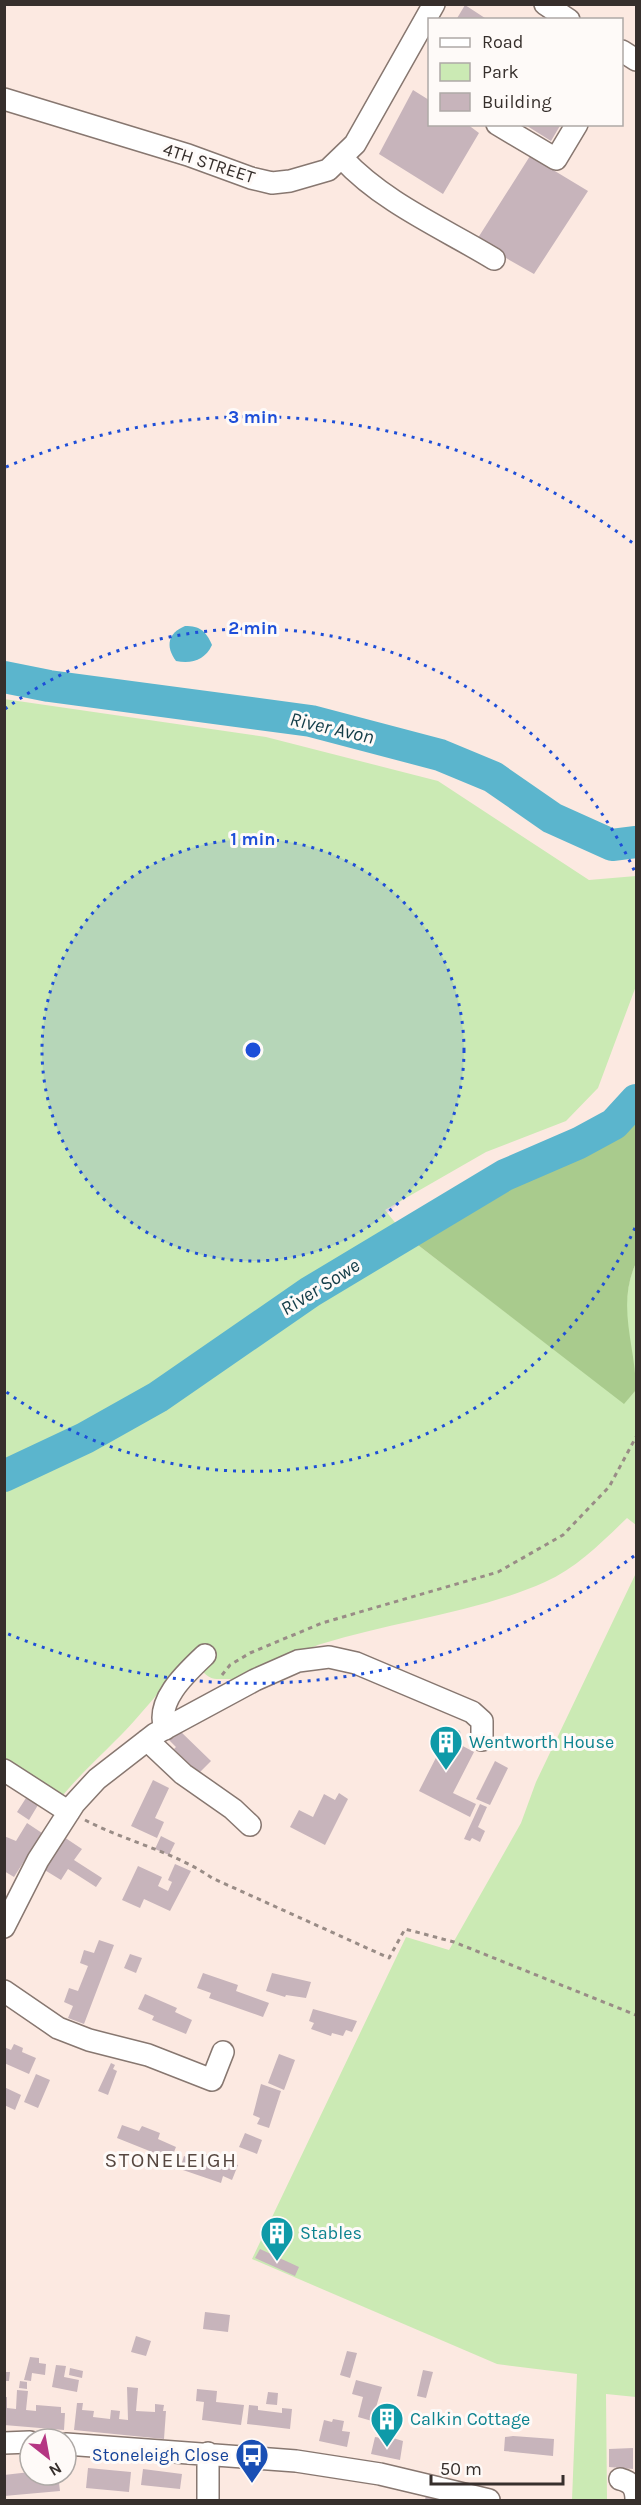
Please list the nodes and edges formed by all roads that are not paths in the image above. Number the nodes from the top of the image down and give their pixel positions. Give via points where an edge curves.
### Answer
1 (434, 4) edge
2 (545, 4) edge
3 (566, 18) edge
4 (4, 99) edge
5 (500, 126) edge
6 (576, 126) edge
7 (343, 159) junction
8 (494, 259) dead end
9 (205, 1655) dead end
10 (165, 1729) junction
11 (147, 1740) junction
12 (482, 1740) dead end
13 (4, 1770) edge
14 (69, 1812) junction
15 (250, 1825) dead end
16 (4, 1927) edge
17 (4, 1991) edge
18 (223, 2052) dead end
19 (78, 2445) edge
20 (208, 2453) junction
21 (620, 2479) dead end
22 (208, 2500) edge
23 (489, 2500) edge
24 (636, 2500) edge

1 - 7 street, 4TH STREET
2 - 3 street
4 - 7 street, 4TH STREET via 272,183 313,176
5 - 6 street via 556,159
7 - 8 street via 386,196
9 - 10 street via 187,1673 162,1712
10 - 11 street
10 - 12 street via 298,1661 329,1657 356,1663 472,1712 482,1721
11 - 14 street via 110,1766
11 - 15 street via 183,1774
13 - 14 street
14 - 16 street via 38,1860
17 - 18 street via 74,2035 148,2055 212,2080
19 - 20 street
20 - 22 street
20 - 23 street via 361,2471
21 - 24 street via 634,2486

